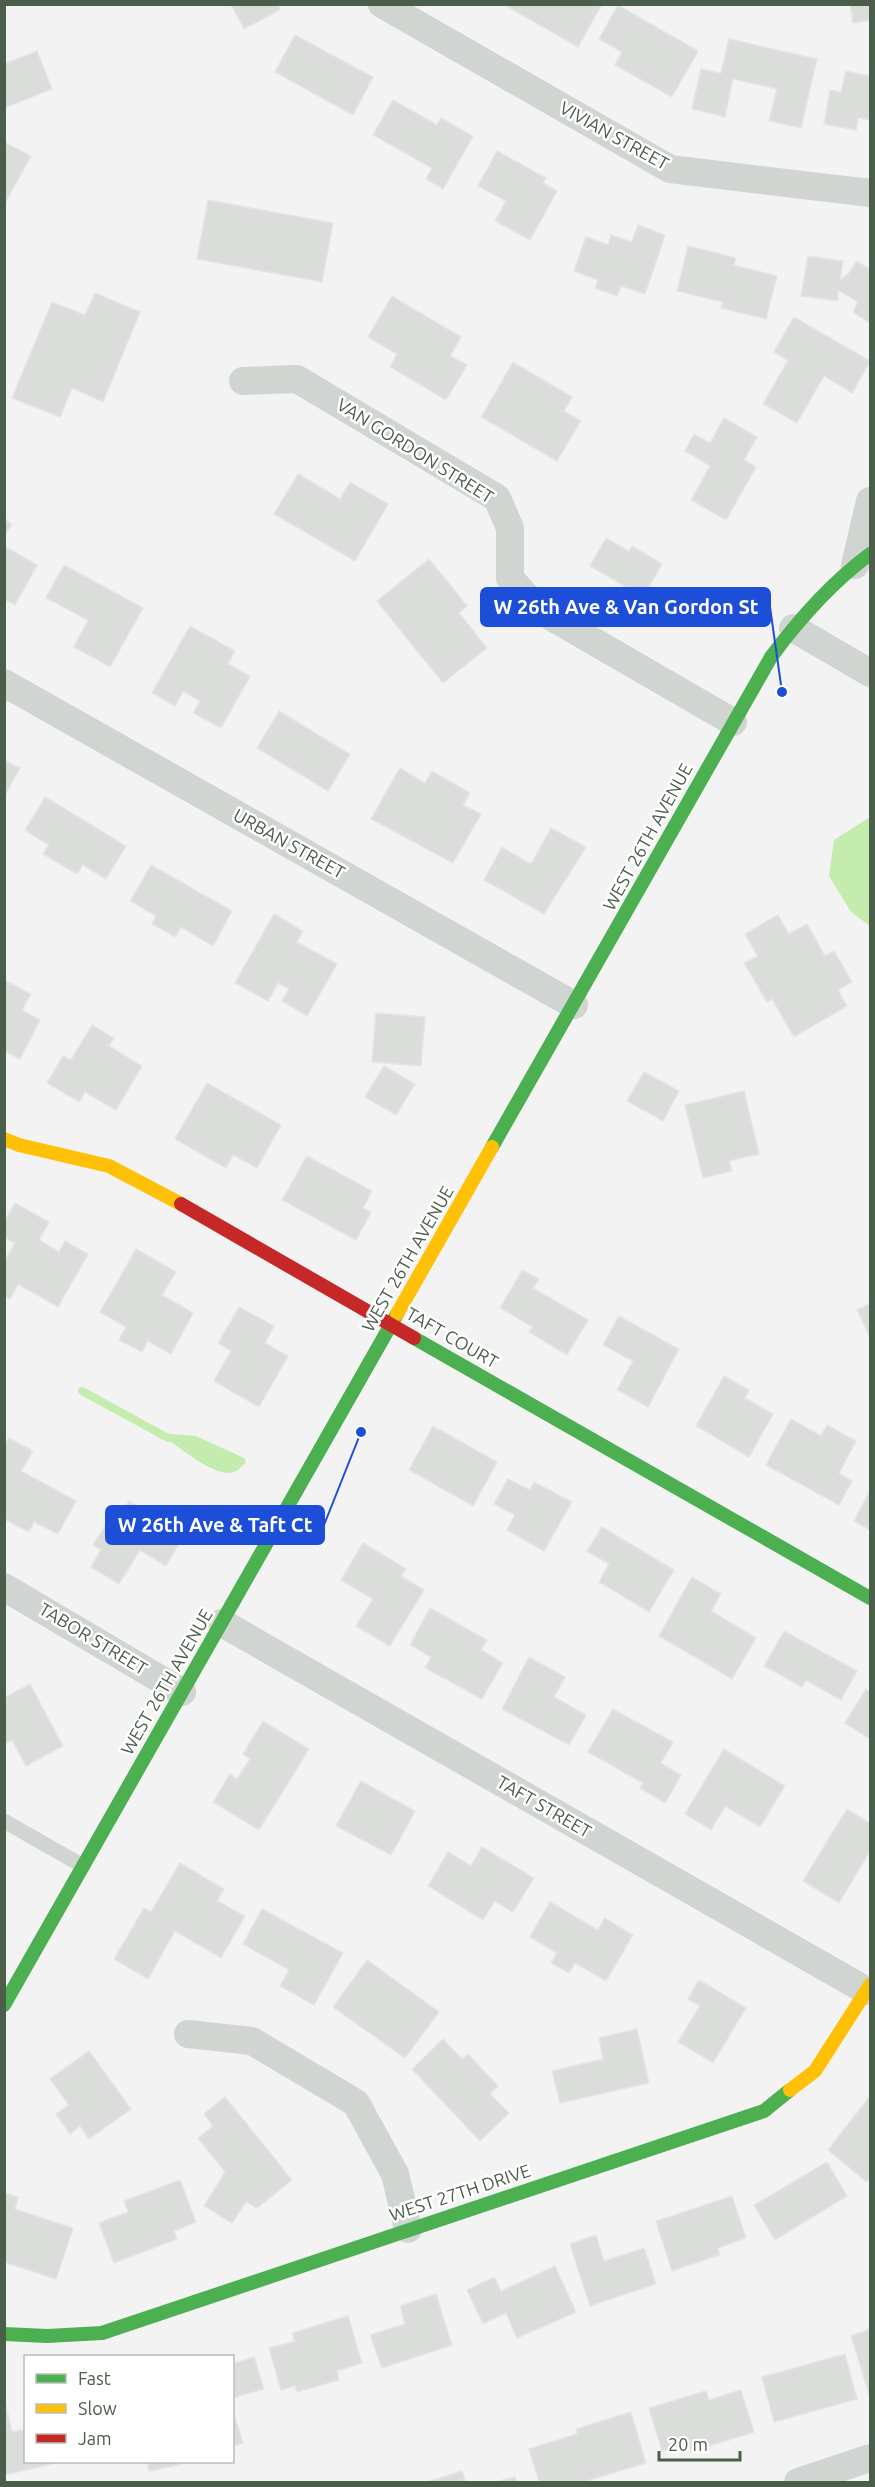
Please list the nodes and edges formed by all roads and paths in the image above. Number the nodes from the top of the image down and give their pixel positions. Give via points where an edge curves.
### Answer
1 (382, 4) edge
2 (870, 193) edge
3 (243, 381) dead end
4 (870, 501) edge
5 (863, 559) edge
6 (793, 628) junction
7 (870, 673) edge
8 (4, 683) edge
9 (733, 723) junction
10 (574, 1005) junction
11 (4, 1139) edge
12 (391, 1324) junction
13 (4, 1587) edge
14 (870, 1598) edge
15 (222, 1623) junction
16 (182, 1692) junction
17 (4, 1821) edge
18 (83, 1866) junction
19 (4, 1968) edge
20 (21, 1976) junction
21 (869, 1988) edge
22 (4, 2004) edge
23 (188, 2034) dead end
24 (408, 2229) junction
25 (4, 2334) edge
26 (870, 2458) edge
27 (798, 2482) edge

1 - 2 street, VIVIAN STREET via 670,169
3 - 9 street, VAN GORDON STREET via 297,380 497,498 510,528 510,578 536,608
4 - 5 street
5 - 6 street, WEST 26TH AVENUE via 835,582
6 - 7 street
6 - 9 street, WEST 26TH AVENUE via 771,657
8 - 10 street, URBAN STREET
9 - 10 street, WEST 26TH AVENUE
10 - 12 street, WEST 26TH AVENUE
11 - 12 street, TAFT COURT via 109,1166
12 - 14 street, TAFT COURT
12 - 15 street, WEST 26TH AVENUE
13 - 16 street, TABOR STREET
15 - 16 street, WEST 26TH AVENUE
15 - 21 street, TAFT STREET
16 - 18 street, WEST 26TH AVENUE
17 - 18 lane
18 - 20 street, WEST 26TH AVENUE
19 - 20 lane
20 - 22 street, WEST 26TH AVENUE
21 - 24 street, WEST 27TH DRIVE via 815,2071 764,2111
23 - 24 street via 252,2041 356,2103 395,2174
24 - 25 street, WEST 27TH DRIVE via 102,2333
26 - 27 street

